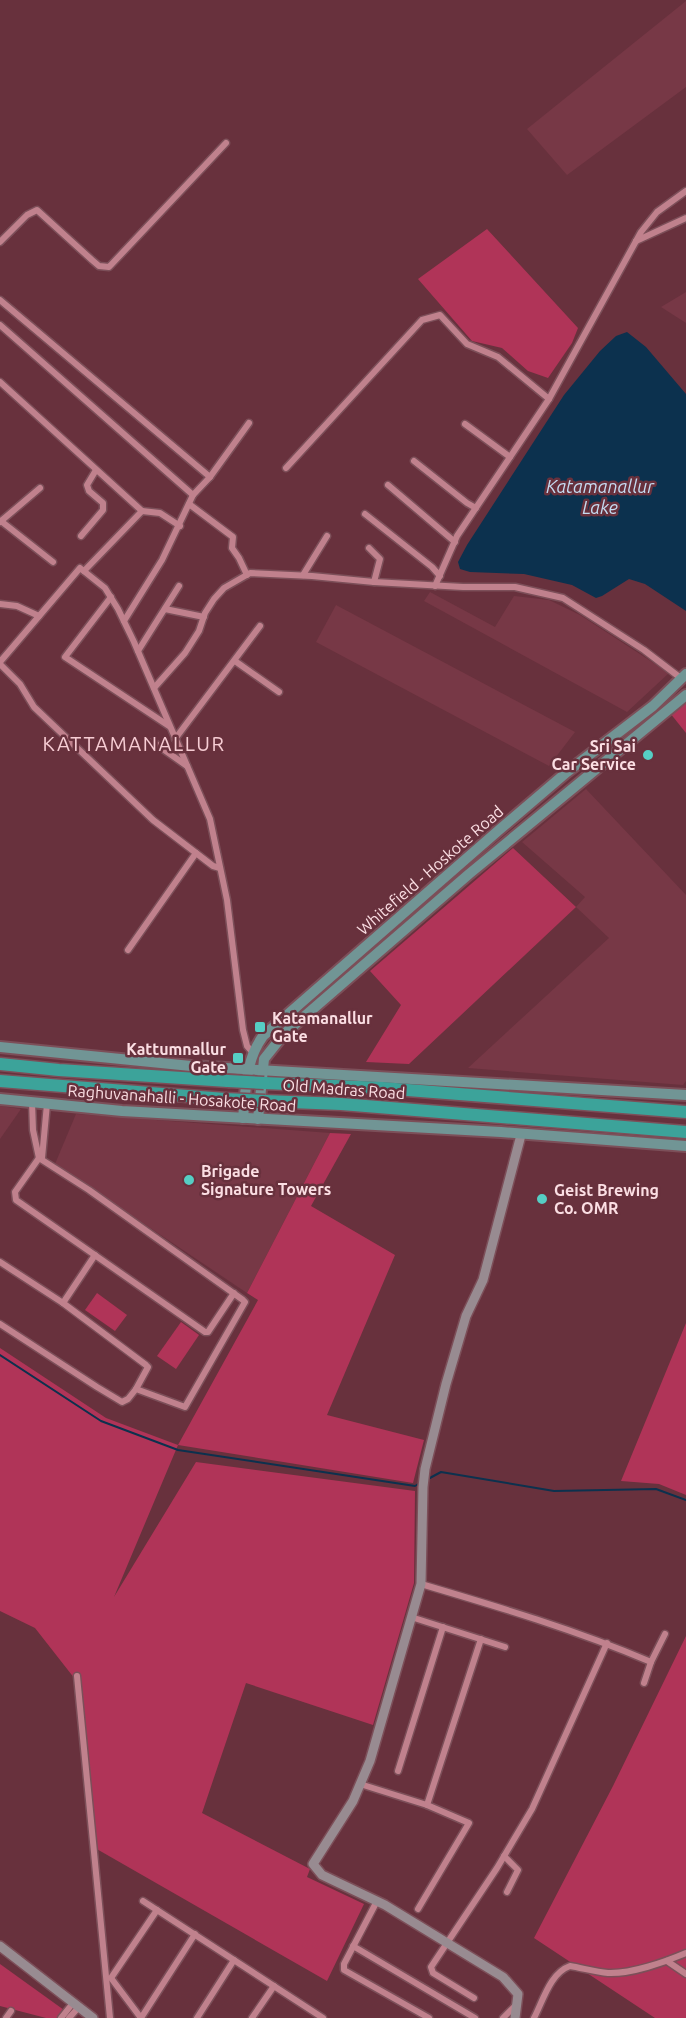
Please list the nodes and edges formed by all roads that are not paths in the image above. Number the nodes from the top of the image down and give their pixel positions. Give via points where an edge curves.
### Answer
1 (226, 143) dead end
2 (686, 191) edge
3 (686, 218) edge
4 (636, 241) junction
5 (0, 242) edge
6 (0, 300) edge
7 (0, 325) edge
8 (0, 382) edge
9 (549, 399) junction
10 (249, 423) dead end
11 (465, 424) dead end
12 (510, 458) junction
13 (414, 461) dead end
14 (286, 468) dead end
15 (96, 470) junction
16 (210, 477) junction
17 (387, 485) dead end
18 (40, 488) dead end
19 (193, 495) junction
20 (189, 504) junction
21 (476, 508) junction
22 (142, 512) junction
23 (365, 514) dead end
24 (1, 521) edge
25 (180, 526) junction
26 (327, 536) dead end
27 (81, 537) dead end
28 (455, 542) junction
29 (369, 548) dead end
30 (53, 562) dead end
31 (84, 571) junction
32 (247, 575) junction
33 (303, 575) junction
34 (440, 576) junction
35 (374, 582) junction
36 (179, 586) dead end
37 (435, 586) junction
38 (111, 597) junction
39 (0, 604) edge
40 (165, 609) junction
41 (39, 616) junction
42 (204, 617) junction
43 (124, 621) junction
44 (260, 626) dead end
45 (138, 651) junction
46 (235, 661) junction
47 (0, 663) edge
48 (684, 677) edge
49 (154, 688) junction
50 (279, 692) dead end
51 (686, 695) edge
52 (639, 717) junction
53 (170, 726) junction
54 (647, 727) junction
55 (175, 739) junction
56 (153, 742) dead end
57 (188, 767) junction
58 (196, 853) junction
59 (220, 868) junction
60 (128, 950) dead end
61 (0, 1047) edge
62 (252, 1053) junction
63 (0, 1064) edge
64 (247, 1069) junction
65 (263, 1071) junction
66 (0, 1081) edge
67 (686, 1095) edge
68 (0, 1099) edge
69 (32, 1102) junction
70 (47, 1104) junction
71 (686, 1112) edge
72 (243, 1118) junction
73 (258, 1119) junction
74 (686, 1132) edge
75 (521, 1135) junction
76 (686, 1146) edge
77 (40, 1158) junction
78 (95, 1255) junction
79 (0, 1262) edge
80 (234, 1293) junction
81 (63, 1303) junction
82 (0, 1324) edge
83 (136, 1389) junction
84 (421, 1584) junction
85 (411, 1617) junction
86 (443, 1627) junction
87 (664, 1634) dead end
88 (481, 1640) junction
89 (607, 1643) junction
90 (505, 1647) dead end
91 (651, 1662) junction
92 (77, 1676) dead end
93 (644, 1683) dead end
94 (398, 1771) dead end
95 (360, 1784) junction
96 (427, 1805) junction
97 (504, 1856) junction
98 (507, 1892) dead end
99 (143, 1901) dead end
100 (377, 1901) junction
101 (418, 1909) dead end
102 (157, 1910) junction
103 (195, 1935) junction
104 (447, 1943) junction
105 (0, 1946) edge
106 (353, 1946) junction
107 (686, 1953) edge
108 (234, 1960) junction
109 (667, 1961) junction
110 (686, 1974) edge
111 (274, 1986) junction
112 (474, 1998) dead end
113 (517, 2004) junction
114 (76, 2005) junction
115 (11, 2011) dead end
116 (315, 2016) edge
117 (6, 2018) edge
118 (61, 2018) edge
119 (69, 2018) edge
120 (93, 2018) edge
121 (110, 2018) edge
122 (141, 2018) edge
123 (197, 2018) edge
124 (252, 2018) edge
125 (323, 2018) edge
126 (429, 2018) edge
127 (475, 2018) edge
128 (503, 2018) edge
129 (516, 2018) edge
130 (534, 2018) edge

1 - 5 street via 109,267 99,266 37,210
2 - 4 street via 657,212
3 - 4 street
4 - 9 street
6 - 16 street
7 - 19 street
8 - 15 street
9 - 12 street
9 - 14 street via 498,357 467,344 440,315 422,320
10 - 16 street
11 - 12 street
12 - 21 street
13 - 21 street
15 - 22 street
15 - 27 street via 87,485 88,491 103,503 103,510
16 - 19 street
17 - 28 street
18 - 24 street
19 - 20 street
20 - 25 street
20 - 32 street via 233,537 232,548
21 - 28 street
22 - 25 street via 160,513
22 - 31 street
23 - 34 street
24 - 30 street
25 - 43 street
26 - 33 street
28 - 34 street
29 - 35 street via 380,560
31 - 38 street
31 - 41 street via 80,568
32 - 33 street
32 - 42 street via 224,588
33 - 35 street
34 - 37 street
35 - 37 street
36 - 40 street
37 - 48 street via 515,587 563,598
38 - 43 street
38 - 53 street via 65,657
39 - 41 street via 17,606
40 - 42 street
40 - 45 street
41 - 47 street
42 - 49 street via 185,653
43 - 45 street
44 - 46 street
45 - 49 street
46 - 50 street
46 - 55 street
47 - 58 street via 34,707 153,820
48 - 52 main road, Whitefield - Hoskote Road
49 - 53 street
51 - 54 main road, Whitefield - Hoskote Road
52 - 54 main road
52 - 62 main road, Whitefield - Hoskote Road via 567,772 333,973 263,1036
53 - 55 street
54 - 65 main road, Whitefield - Hoskote Road via 284,1034
55 - 57 street
56 - 57 street
57 - 59 street via 210,819
58 - 59 street
58 - 60 street
59 - 62 street via 243,1029
61 - 64 main road, Old Madras Road
62 - 64 main road, Whitefield - Hoskote Road
62 - 65 street
63 - 65 highway, bridge via 228,1081
64 - 65 main road, Old Madras Road
64 - 72 main road, Whitefield - Hoskote Road
65 - 67 main road, Old Madras Road
65 - 71 highway via 382,1088
65 - 73 main road
66 - 74 highway, Old Madras Road, bridge
68 - 69 main road, Raghuvanahalli - Hosakote Road
69 - 70 main road, Raghuvanahalli - Hosakote Road
69 - 77 street
70 - 72 main road, Raghuvanahalli - Hosakote Road
70 - 77 street
72 - 73 main road, Raghuvanahalli - Hosakote Road
73 - 75 main road, Raghuvanahalli - Hosakote Road
75 - 76 main road, Raghuvanahalli - Hosakote Road
75 - 84 main road via 483,1280 466,1316 425,1469
77 - 78 street via 15,1192 16,1200
77 - 80 street
78 - 80 street via 205,1332
78 - 81 street
79 - 81 street
80 - 83 street via 244,1302 184,1407
81 - 83 street via 148,1367
82 - 83 street via 122,1402
84 - 85 main road
84 - 89 street
85 - 86 street
85 - 95 main road
86 - 88 street
86 - 94 street
87 - 91 street
88 - 90 street
88 - 96 street
89 - 91 street
89 - 97 street via 532,1809
91 - 93 street
92 - 121 street
95 - 96 street
95 - 100 main road via 313,1864 322,1875
96 - 101 street via 469,1823
97 - 98 street via 518,1869
97 - 104 street
99 - 102 street
100 - 104 main road
100 - 106 street
102 - 103 street
102 - 122 street via 111,1978
103 - 108 street
103 - 122 street
104 - 112 street via 431,1969
104 - 113 main road via 503,1977 518,1994
105 - 114 main road
106 - 126 street via 344,1970
106 - 127 street
107 - 109 street
108 - 111 street
108 - 123 street
109 - 110 street
109 - 130 street via 606,1973 564,1968 550,1985
111 - 116 street
111 - 124 street
113 - 128 street
113 - 129 main road
114 - 118 street
114 - 119 street
114 - 120 main road
115 - 117 street
116 - 125 street

